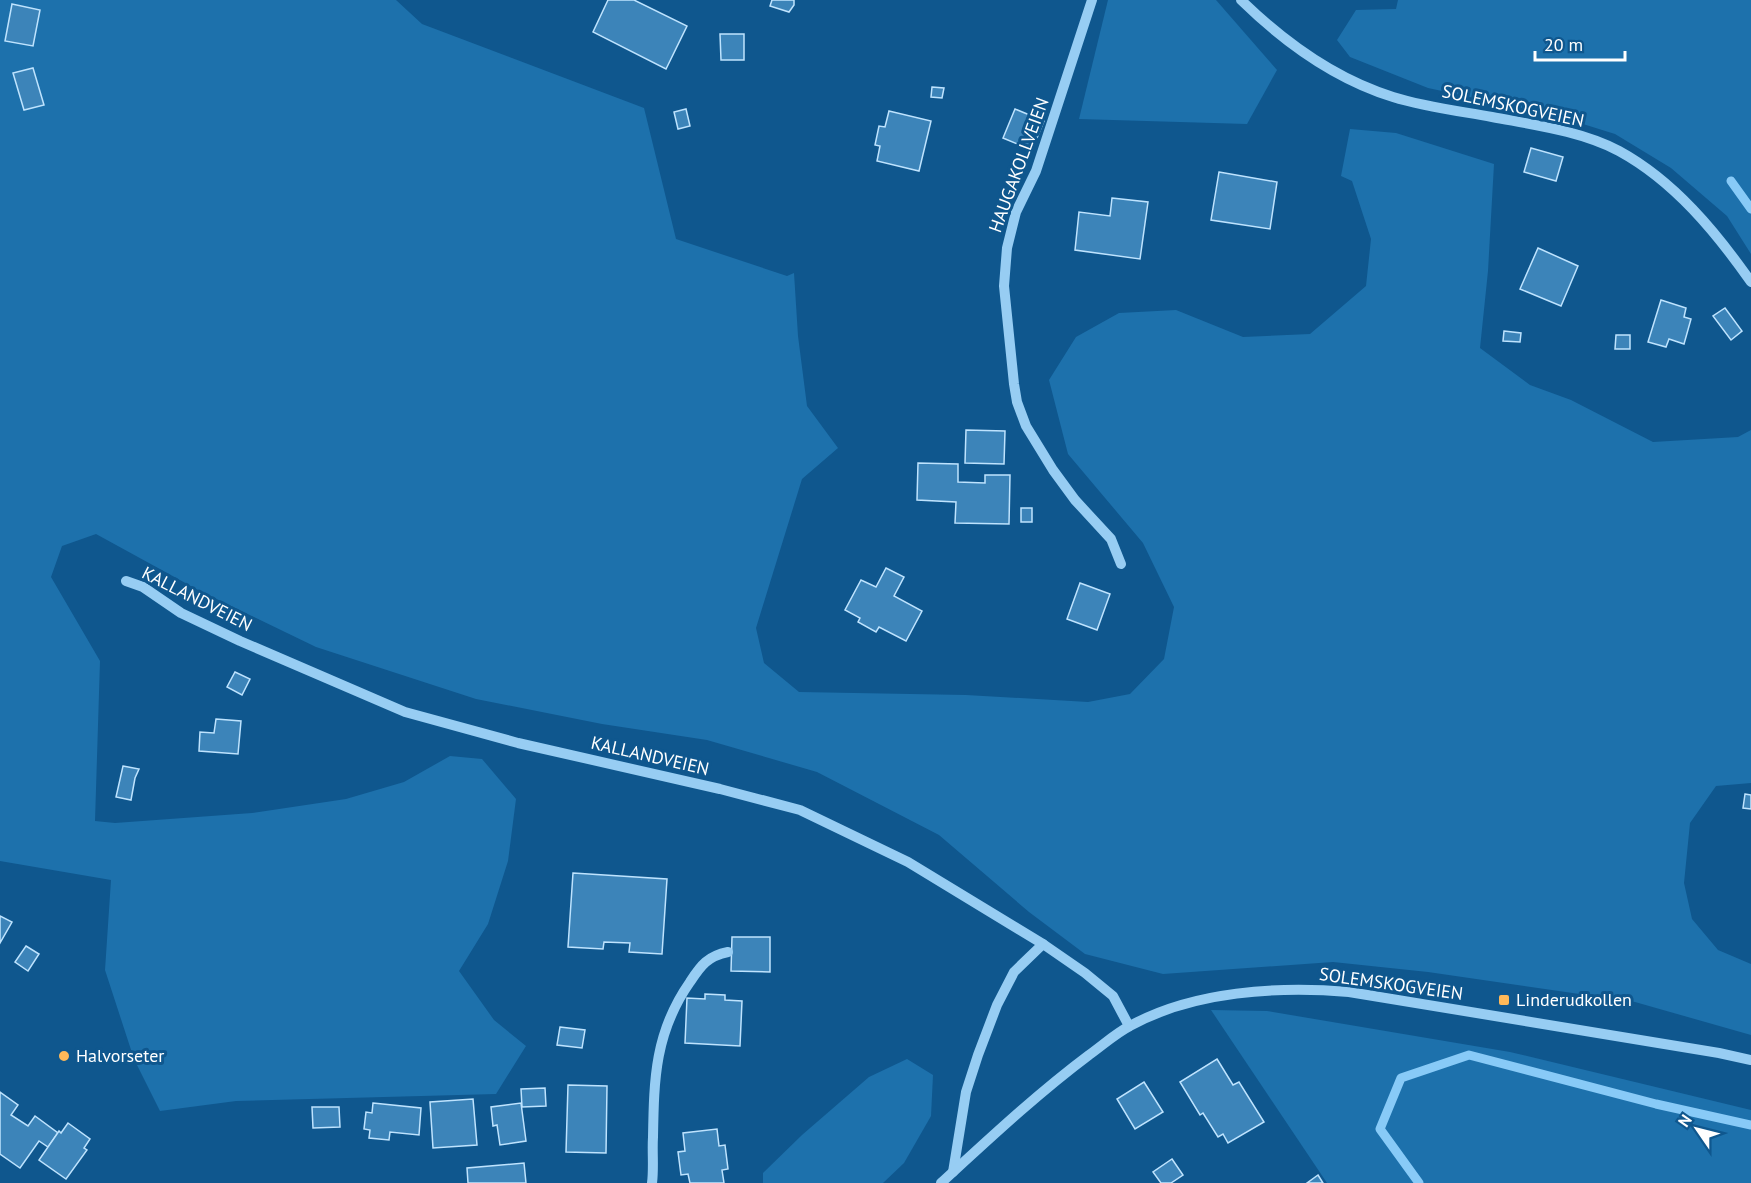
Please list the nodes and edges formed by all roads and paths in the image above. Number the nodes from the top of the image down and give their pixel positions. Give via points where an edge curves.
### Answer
1 (1092, 0) edge
2 (1241, 0) edge
3 (1751, 282) edge
4 (1121, 564) dead end
5 (126, 581) dead end
6 (1043, 944) junction
7 (728, 952) dead end
8 (1129, 1026) junction
9 (1751, 1060) edge
10 (952, 1172) junction
11 (652, 1183) edge
12 (941, 1183) edge

1 - 4 street, HAUGAKOLLVEIEN via 1036,171 1016,212 1007,248 1004,286 1014,384 1026,426 1075,500 1111,539
2 - 3 street, SOLEMSKOGVEIEN via 1301,51 1372,90 1420,104 1554,129 1618,151 1649,171 1694,210
5 - 6 street, KALLANDVEIEN via 143,587 181,613 405,712 800,810 908,861
6 - 8 street, KALLANDVEIEN via 1113,996
6 - 10 street via 1014,972 997,1005 966,1092
7 - 11 street via 715,955 699,969 667,1021 658,1053
8 - 9 street, SOLEMSKOGVEIEN via 1156,1013 1219,997 1314,989
8 - 10 street, SOLEMSKOGVEIEN via 1070,1069
10 - 12 street, SOLEMSKOGVEIEN

